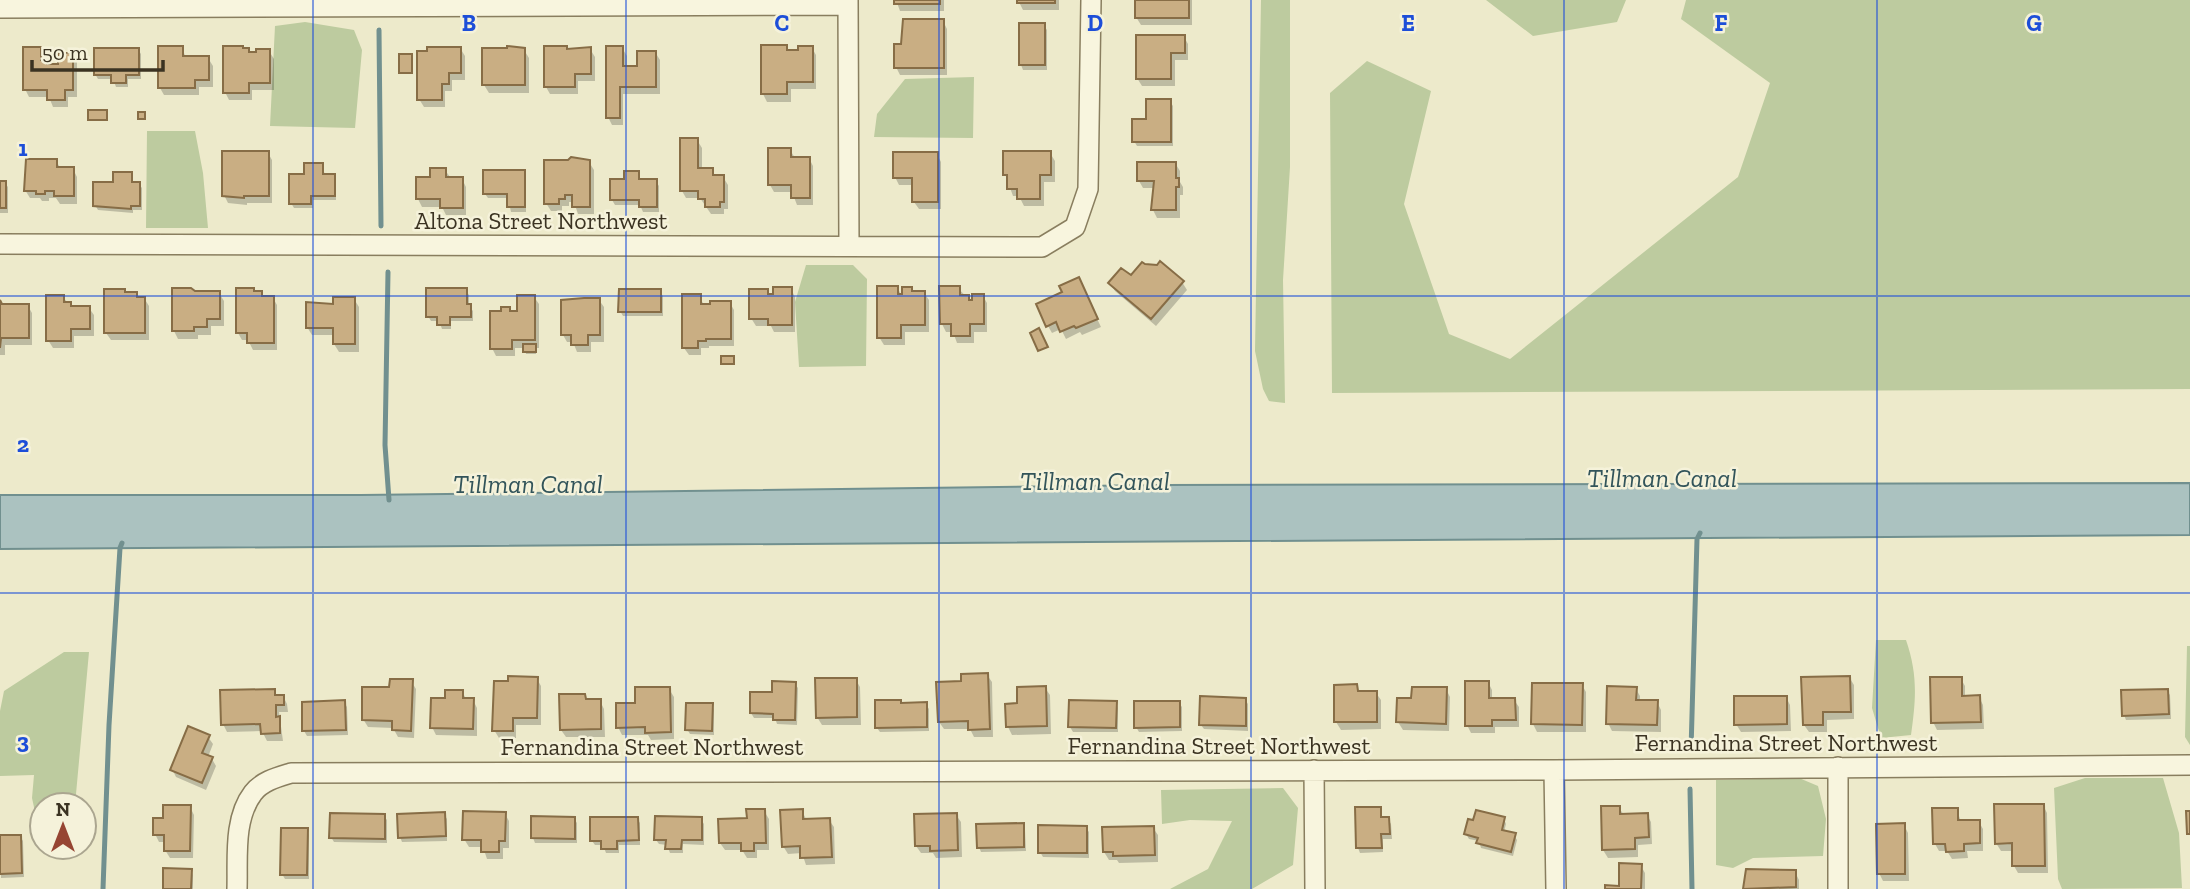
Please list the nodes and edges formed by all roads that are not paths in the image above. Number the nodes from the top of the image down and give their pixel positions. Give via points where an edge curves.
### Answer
1 (1091, 0) edge
2 (848, 2) edge
3 (0, 8) edge
4 (0, 244) edge
5 (849, 246) junction
6 (2190, 765) edge
7 (1838, 767) junction
8 (1314, 770) junction
9 (1554, 770) junction
10 (237, 889) edge
11 (1315, 889) edge
12 (1556, 889) edge
13 (1838, 889) edge

1 - 5 street, Altona Street Northwest via 1088,189 1075,227 1042,247
2 - 3 street
2 - 5 street
4 - 5 street, Altona Street Northwest
6 - 7 street, Fernandina Street Northwest
7 - 9 street, Fernandina Street Northwest
7 - 13 street
8 - 9 street, Fernandina Street Northwest
8 - 10 street, Fernandina Street Northwest via 291,773 271,779 254,792 245,810 239,831
8 - 11 street
9 - 12 street

